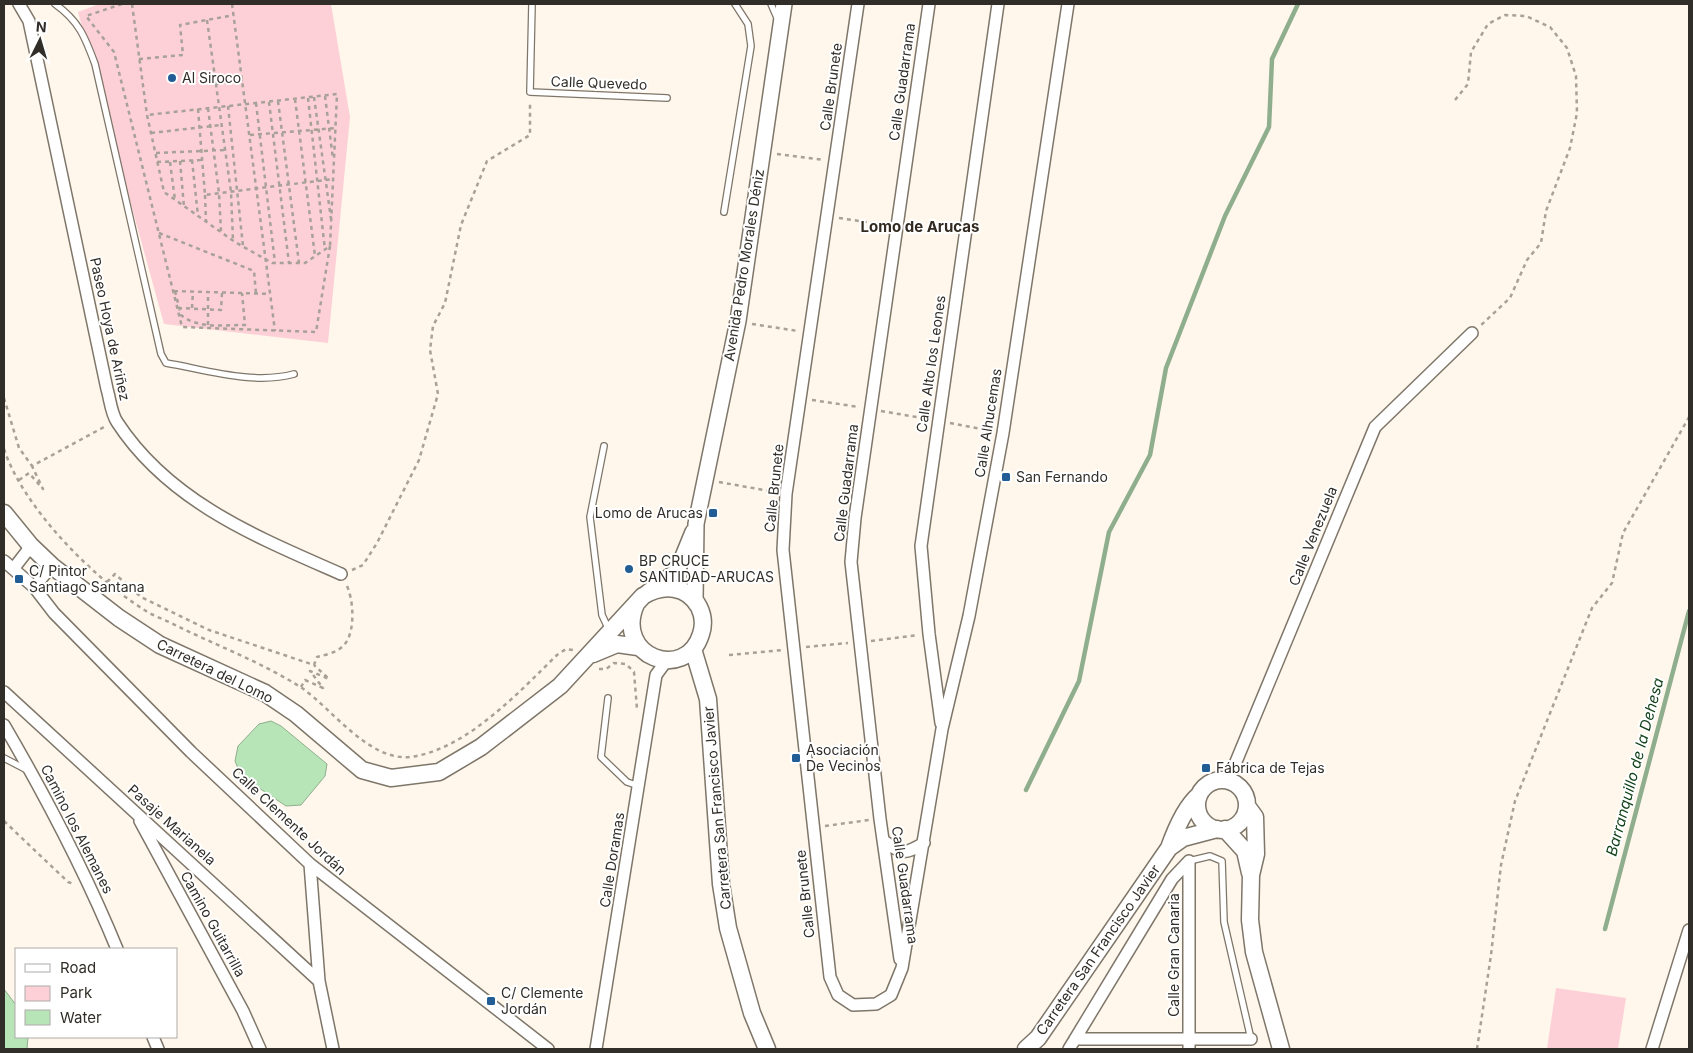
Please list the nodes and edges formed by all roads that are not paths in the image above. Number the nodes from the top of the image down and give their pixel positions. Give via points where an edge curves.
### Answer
1 (19, 4) edge
2 (55, 4) edge
3 (532, 4) edge
4 (735, 4) edge
5 (781, 4) edge
6 (848, 4) edge
7 (858, 4) edge
8 (928, 4) edge
9 (998, 4) edge
10 (1068, 4) edge
11 (856, 19) junction
12 (668, 98) dead end
13 (724, 212) dead end
14 (1472, 333) road end
15 (294, 374) dead end
16 (604, 446) dead end
17 (4, 513) edge
18 (696, 524) junction
19 (31, 546) junction
20 (4, 561) edge
21 (52, 566) junction
22 (14, 568) junction
23 (341, 574) road end
24 (34, 587) junction
25 (639, 600) junction
26 (695, 600) junction
27 (610, 632) junction
28 (693, 649) junction
29 (643, 651) junction
30 (586, 658) junction
31 (672, 659) junction
32 (656, 675) junction
33 (704, 680) junction
34 (4, 692) edge
35 (608, 698) dead end
36 (4, 725) edge
37 (942, 729) junction
38 (4, 758) edge
39 (31, 772) junction
40 (1228, 781) junction
41 (639, 786) junction
42 (1199, 795) junction
43 (1247, 806) junction
44 (137, 815) junction
45 (1221, 829) junction
46 (884, 841) junction
47 (924, 844) junction
48 (1169, 848) junction
49 (1189, 861) junction
50 (310, 864) junction
51 (1251, 875) junction
52 (1689, 930) edge
53 (117, 948) edge
54 (902, 968) junction
55 (319, 981) junction
56 (876, 1004) joint
57 (1251, 1039) joint
58 (1072, 1044) edge
59 (1189, 1044) edge
60 (336, 1048) edge
61 (260, 1049) edge
62 (548, 1049) edge
63 (596, 1049) edge
64 (767, 1049) edge
65 (1026, 1049) edge
66 (1281, 1049) edge
67 (1652, 1049) edge

1 - 23 street, Paseo Hoya de Ariñez via 29,21 116,420 155,469 200,504 243,530
2 - 15 lane via 67,12 83,31 95,64 161,354 166,363 258,378 276,379
3 - 12 lane, Calle Quevedo via 530,92
4 - 13 lane via 748,24 751,46
5 - 18 street, Avenida Pedro Morales Déniz via 738,321
6 - 11 street
7 - 11 street, Calle Brunete
8 - 46 street, Calle Guadarrama via 851,562
9 - 37 street, Calle Alto los Leones via 921,546
10 - 37 street, Calle Alhucemas via 1003,433 969,616
11 - 56 street, Calle Brunete via 786,494 783,550 830,977 838,995 853,1004
14 - 40 street, Calle Venezuela via 1375,427
16 - 27 lane via 590,517 602,615
17 - 19 main road, Carretera del Lomo
18 - 25 street via 676,571
18 - 26 street
19 - 21 main road, Carretera del Lomo
19 - 22 street
20 - 22 street, Calle Clemente Jordán
21 - 24 street
21 - 30 main road, Carretera del Lomo via 160,645 265,693 296,714 362,770 391,778 439,772 481,747 560,686
22 - 24 street, Calle Clemente Jordán
24 - 50 street, Calle Clemente Jordán via 54,613 185,745
25 - 26 main road via 658,588 669,587
25 - 27 main road, Carretera del Lomo
25 - 29 main road via 631,615 630,626
26 - 28 main road via 703,620 699,641
27 - 30 main road, Carretera del Lomo
28 - 31 main road
28 - 33 main road, Carretera San Francisco Javier
29 - 30 main road via 617,644
29 - 31 main road
29 - 32 street
31 - 32 street
31 - 33 main road
32 - 41 street, Calle Doramas
33 - 64 main road, Carretera San Francisco Javier via 710,716 715,823 724,901 738,968
34 - 44 street, Pasaje Marianela
35 - 41 lane via 601,757 628,782
36 - 39 street, Camino los Alemanes
37 - 47 street, Calle Alhucemas
38 - 39 lane
39 - 53 street, Camino los Alemanes via 92,888
40 - 42 main road via 1211,783
40 - 43 main road via 1242,790
41 - 63 street, Calle Doramas
42 - 45 main road via 1197,804 1202,820
42 - 48 main road, Carretera San Francisco Javier via 1173,835
43 - 45 main road via 1240,822
43 - 51 main road via 1255,817 1256,854
44 - 55 street, Pasaje Marianela
44 - 61 street, Camino Guitarrilla via 244,1011
45 - 48 main road, Carretera San Francisco Javier via 1184,838
45 - 51 main road via 1245,851
46 - 47 street via 898,852 909,852
46 - 54 street, Calle Guadarrama
47 - 54 street, Calle Alhucemas
48 - 65 main road, Carretera San Francisco Javier via 1038,1038
49 - 57 lane via 1210,856 1222,861 1224,922
49 - 58 street via 1172,879
49 - 59 street, Calle Gran Canaria
50 - 55 street
50 - 62 street, Calle Clemente Jordán
51 - 66 main road via 1250,920 1254,952
52 - 67 street
54 - 56 street, Calle Alhucemas via 891,995
55 - 60 street
57 - 59 street
58 - 59 street

